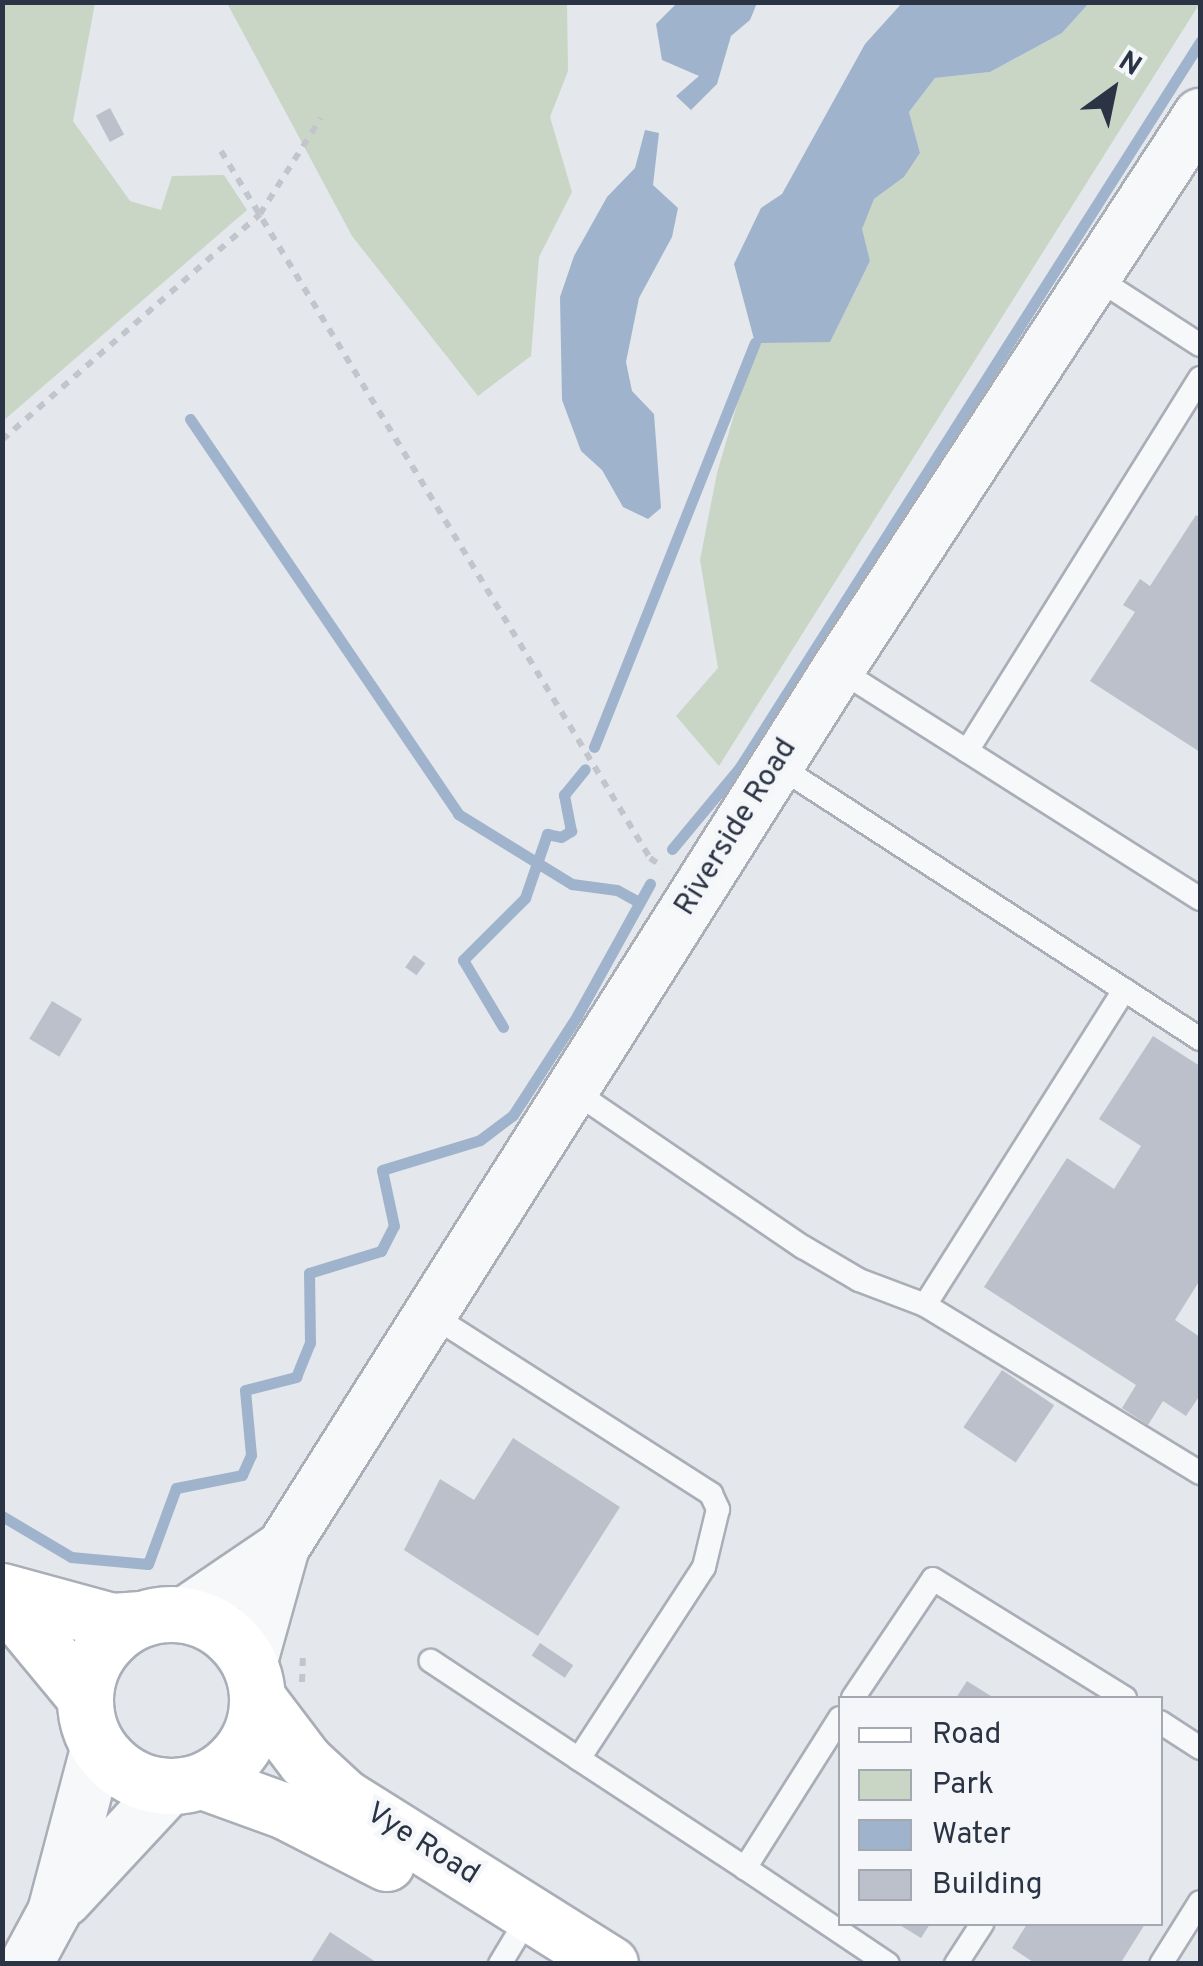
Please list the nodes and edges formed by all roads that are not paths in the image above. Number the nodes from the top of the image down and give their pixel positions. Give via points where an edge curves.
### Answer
1 (1200, 115) edge
2 (1098, 279) junction
3 (1200, 345) edge
4 (1200, 378) edge
5 (838, 669) junction
6 (968, 752) junction
7 (777, 764) junction
8 (1200, 899) edge
9 (1124, 990) junction
10 (1200, 1039) edge
11 (570, 1089) junction
12 (925, 1305) junction
13 (430, 1314) junction
14 (1200, 1474) edge
15 (282, 1546) junction
16 (2, 1594) edge
17 (162, 1617) junction
18 (431, 1661) dead end
19 (270, 1685) junction
20 (853, 1696) edge
21 (1122, 1696) edge
22 (91, 1721) junction
23 (838, 1721) edge
24 (1163, 1724) edge
25 (1200, 1748) edge
26 (580, 1759) junction
27 (186, 1784) junction
28 (745, 1868) junction
29 (1200, 1902) edge
30 (54, 1912) junction
31 (981, 1926) edge
32 (523, 1955) edge
33 (26, 1964) edge
34 (610, 1964) edge
35 (888, 1964) edge
36 (956, 1964) edge
37 (1161, 1964) edge

1 - 2 street, Riverside Road
2 - 3 lane
2 - 5 street, Riverside Road
4 - 6 lane
5 - 6 lane
5 - 7 street, Riverside Road
6 - 8 lane
7 - 9 lane
7 - 11 street, Riverside Road
9 - 10 lane
9 - 12 lane
11 - 12 lane via 803,1246 859,1280
11 - 13 street, Riverside Road
12 - 14 lane
13 - 15 street, Riverside Road
13 - 26 lane via 717,1501 704,1567
15 - 17 street, Riverside Road
15 - 19 street, Riverside Road
16 - 17 main road via 112,1621
16 - 22 main road
17 - 19 main road via 234,1641
17 - 22 main road via 108,1641 91,1666
18 - 26 lane
19 - 27 main road via 243,1749
19 - 34 main road, Vye Road via 304,1761 344,1797
20 - 21 lane via 933,1579
22 - 27 main road via 117,1768
22 - 30 street
23 - 28 lane
24 - 25 lane
26 - 28 lane
27 - 30 street
27 - 32 main road, Vye Road via 331,1831
28 - 35 lane
29 - 37 lane
30 - 33 street
31 - 36 lane

